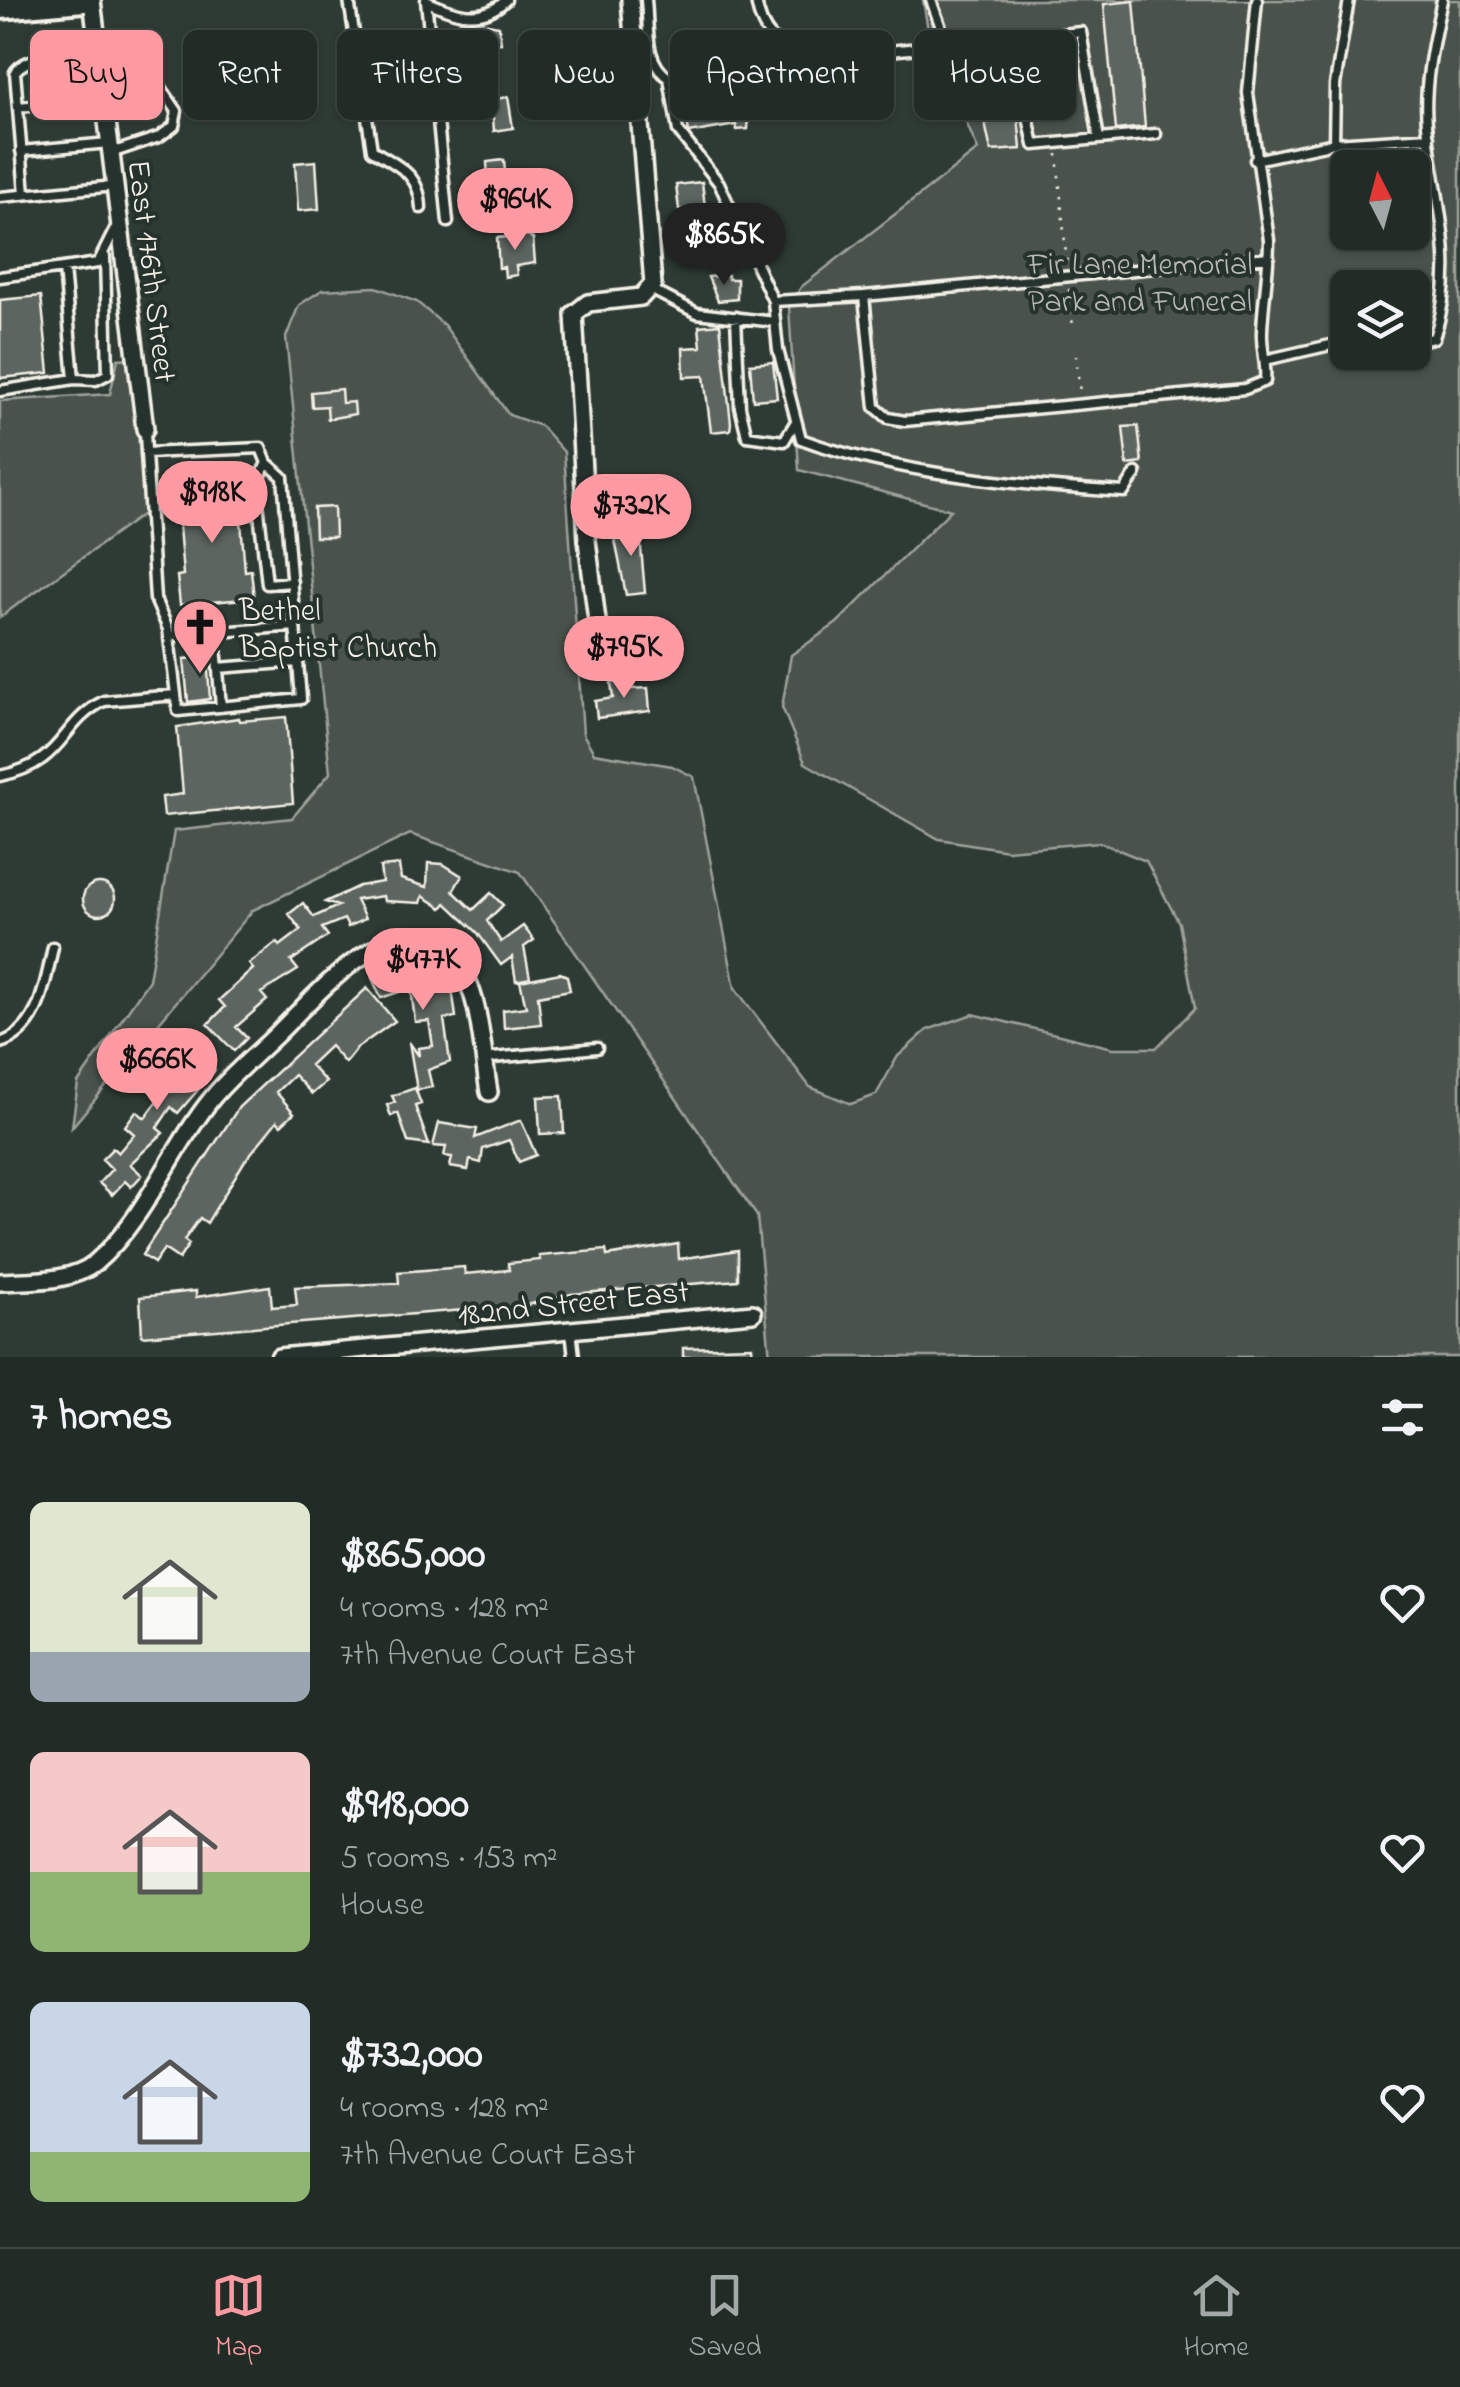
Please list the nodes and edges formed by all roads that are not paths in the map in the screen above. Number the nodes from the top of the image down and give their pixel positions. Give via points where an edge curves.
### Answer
1 (88, 0) edge
2 (350, 0) edge
3 (426, 0) edge
4 (506, 0) edge
5 (630, 0) edge
6 (646, 0) edge
7 (756, 0) edge
8 (932, 0) edge
9 (1258, 0) edge
10 (1349, 0) edge
11 (1442, 0) edge
12 (0, 8) edge
13 (94, 30) edge
14 (942, 30) edge
15 (1076, 33) edge
16 (914, 50) edge
17 (30, 63) edge
18 (163, 90) edge
19 (30, 105) edge
20 (18, 107) junction
21 (107, 120) edge
22 (1029, 120) edge
23 (1156, 134) dead end
24 (1429, 138) junction
25 (1100, 139) junction
26 (1334, 143) junction
27 (110, 148) junction
28 (22, 151) junction
29 (1256, 160) junction
30 (115, 186) junction
31 (25, 194) junction
32 (0, 197) edge
33 (421, 208) dead end
34 (118, 209) junction
35 (448, 222) dead end
36 (105, 257) junction
37 (1269, 257) junction
38 (64, 269) junction
39 (0, 276) edge
40 (650, 290) junction
41 (864, 296) junction
42 (773, 301) junction
43 (736, 317) junction
44 (775, 322) junction
45 (1430, 339) edge
46 (1330, 345) edge
47 (1264, 360) junction
48 (74, 378) junction
49 (0, 391) edge
50 (795, 423) junction
51 (145, 429) joint
52 (146, 453) junction
53 (267, 463) junction
54 (1136, 473) dead end
55 (292, 582) junction
56 (295, 626) junction
57 (215, 632) junction
58 (169, 636) junction
59 (298, 662) junction
60 (608, 667) dead end
61 (218, 668) junction
62 (176, 695) junction
63 (221, 707) junction
64 (0, 776) edge
65 (52, 948) dead end
66 (0, 1043) edge
67 (597, 1048) dead end
68 (483, 1058) junction
69 (489, 1092) dead end
70 (0, 1282) edge
71 (753, 1314) dead end
72 (571, 1330) junction
73 (440, 1350) edge
74 (279, 1357) edge
75 (574, 1357) edge

1 - 12 main road
1 - 13 street, East 176th Street
2 - 33 lane via 372,150 408,171 420,188
3 - 4 lane via 463,15 489,12
3 - 35 lane
5 - 40 street via 654,266
6 - 42 lane via 652,58 669,78 678,131 719,183
7 - 16 lane via 776,44 808,59
8 - 14 lane
9 - 29 lane via 1248,93
10 - 26 lane via 1334,85
11 - 24 lane via 1428,92
15 - 25 lane via 1081,32
17 - 20 lane via 15,72
18 - 27 lane via 177,111 174,126 159,138
19 - 20 lane
20 - 28 lane
21 - 27 street, East 176th Street
22 - 25 lane via 1034,145
23 - 25 lane
24 - 26 lane
24 - 45 lane via 1448,222 1448,269
26 - 29 lane
27 - 28 lane
27 - 30 street, East 176th Street
28 - 31 lane
29 - 37 lane
30 - 31 lane
30 - 34 street, East 176th Street
31 - 32 lane
34 - 36 lane
34 - 51 street, East 176th Street
36 - 38 lane
36 - 48 lane via 108,374
37 - 41 lane
37 - 47 lane
38 - 39 lane
38 - 48 lane
40 - 43 lane via 697,312
40 - 60 street via 635,299 588,302 574,314 588,554
41 - 42 lane
41 - 47 lane via 873,399 879,414 905,421 1254,387 1265,381
42 - 44 lane
43 - 44 lane
43 - 50 lane via 747,436 784,441
44 - 50 lane
46 - 47 lane
48 - 49 lane
50 - 54 lane via 802,440 847,456 1040,486 1124,492
51 - 52 lane
52 - 53 lane via 261,448
52 - 58 lane via 155,599
53 - 55 lane via 283,477
53 - 55 lane via 256,484 267,584
55 - 56 lane
56 - 57 lane
56 - 59 lane
57 - 58 lane
57 - 61 lane
58 - 62 lane
59 - 61 lane
59 - 63 lane via 301,699
61 - 63 lane
62 - 63 lane via 178,711
62 - 64 lane via 104,702 50,756 27,771
65 - 66 lane via 33,1015 14,1038
67 - 68 lane
68 - 69 street
68 - 70 street via 470,990 450,955 424,939 399,938 370,950 212,1098 92,1266
71 - 72 street, 182nd Street East
72 - 73 street, 182nd Street East
72 - 75 lane
73 - 74 street, 182nd Street East

